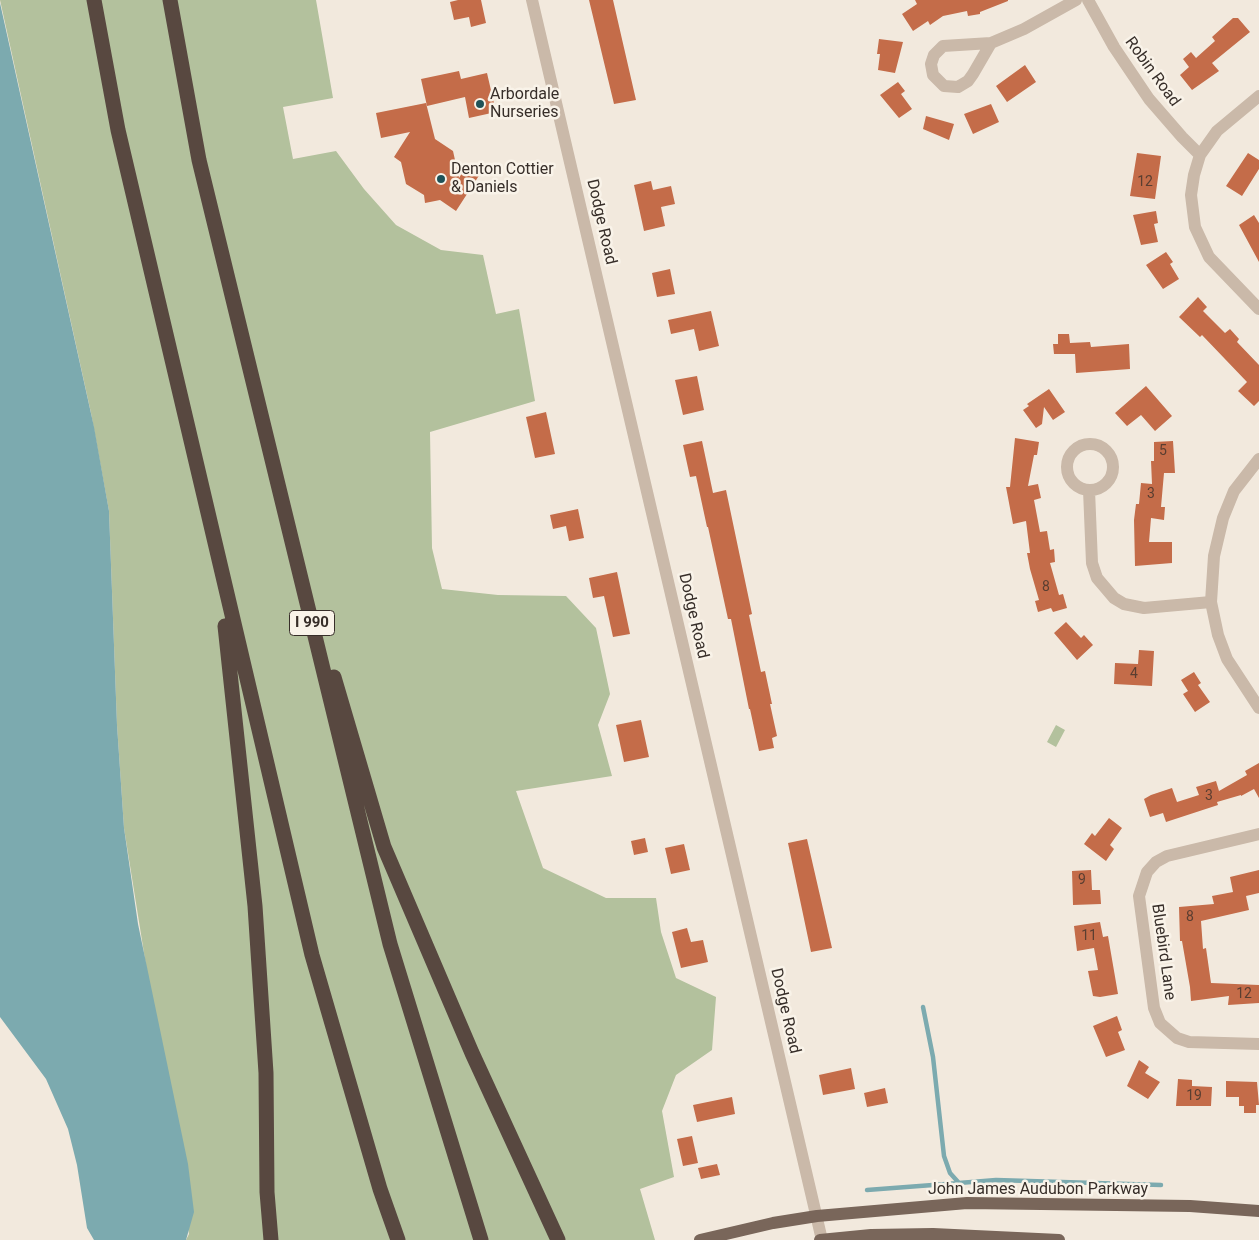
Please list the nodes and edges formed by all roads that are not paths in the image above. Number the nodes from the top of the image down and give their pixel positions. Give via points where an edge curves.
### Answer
1 (94, 0) edge
2 (170, 0) edge
3 (532, 0) edge
4 (1076, 0) edge
5 (1088, 0) edge
6 (991, 44) junction
7 (1259, 96) edge
8 (1200, 155) junction
9 (1259, 309) edge
10 (1259, 459) edge
11 (1089, 490) dead end
12 (220, 567) junction
13 (1211, 602) junction
14 (312, 620) junction
15 (1259, 708) edge
16 (1259, 834) edge
17 (1259, 1044) edge
18 (1259, 1211) edge
19 (817, 1216) junction
20 (271, 1240) edge
21 (398, 1240) edge
22 (481, 1240) edge
23 (558, 1240) edge
24 (700, 1240) edge
25 (821, 1240) edge
26 (1059, 1240) edge

1 - 12 highway via 118,130
2 - 14 highway, I 990 via 199,160
3 - 19 street, Dodge Road
4 - 6 street
5 - 8 street, Robin Road via 1114,47 1149,99
6 - 6 street via 943,46 936,51 931,64 933,75 944,86 958,87 974,74
7 - 8 street via 1217,131
8 - 9 street via 1191,195 1201,244 1217,267
10 - 13 street via 1234,491 1222,518 1214,556
11 - 13 street via 1092,563 1105,590 1124,604 1138,608
12 - 20 highway via 255,916 266,1073 267,1192
12 - 21 highway via 312,955
13 - 15 street via 1227,659
14 - 22 highway, I 990 via 390,944
14 - 23 highway via 339,688 384,847 472,1053
16 - 17 street, Bluebird Lane via 1167,856 1147,872 1139,896 1154,1008 1160,1023 1177,1038 1189,1042
18 - 19 main road, John James Audubon Parkway via 1190,1206 967,1203
19 - 24 main road, John James Audubon Parkway
19 - 25 street, Dodge Road
25 - 26 main road via 933,1234

